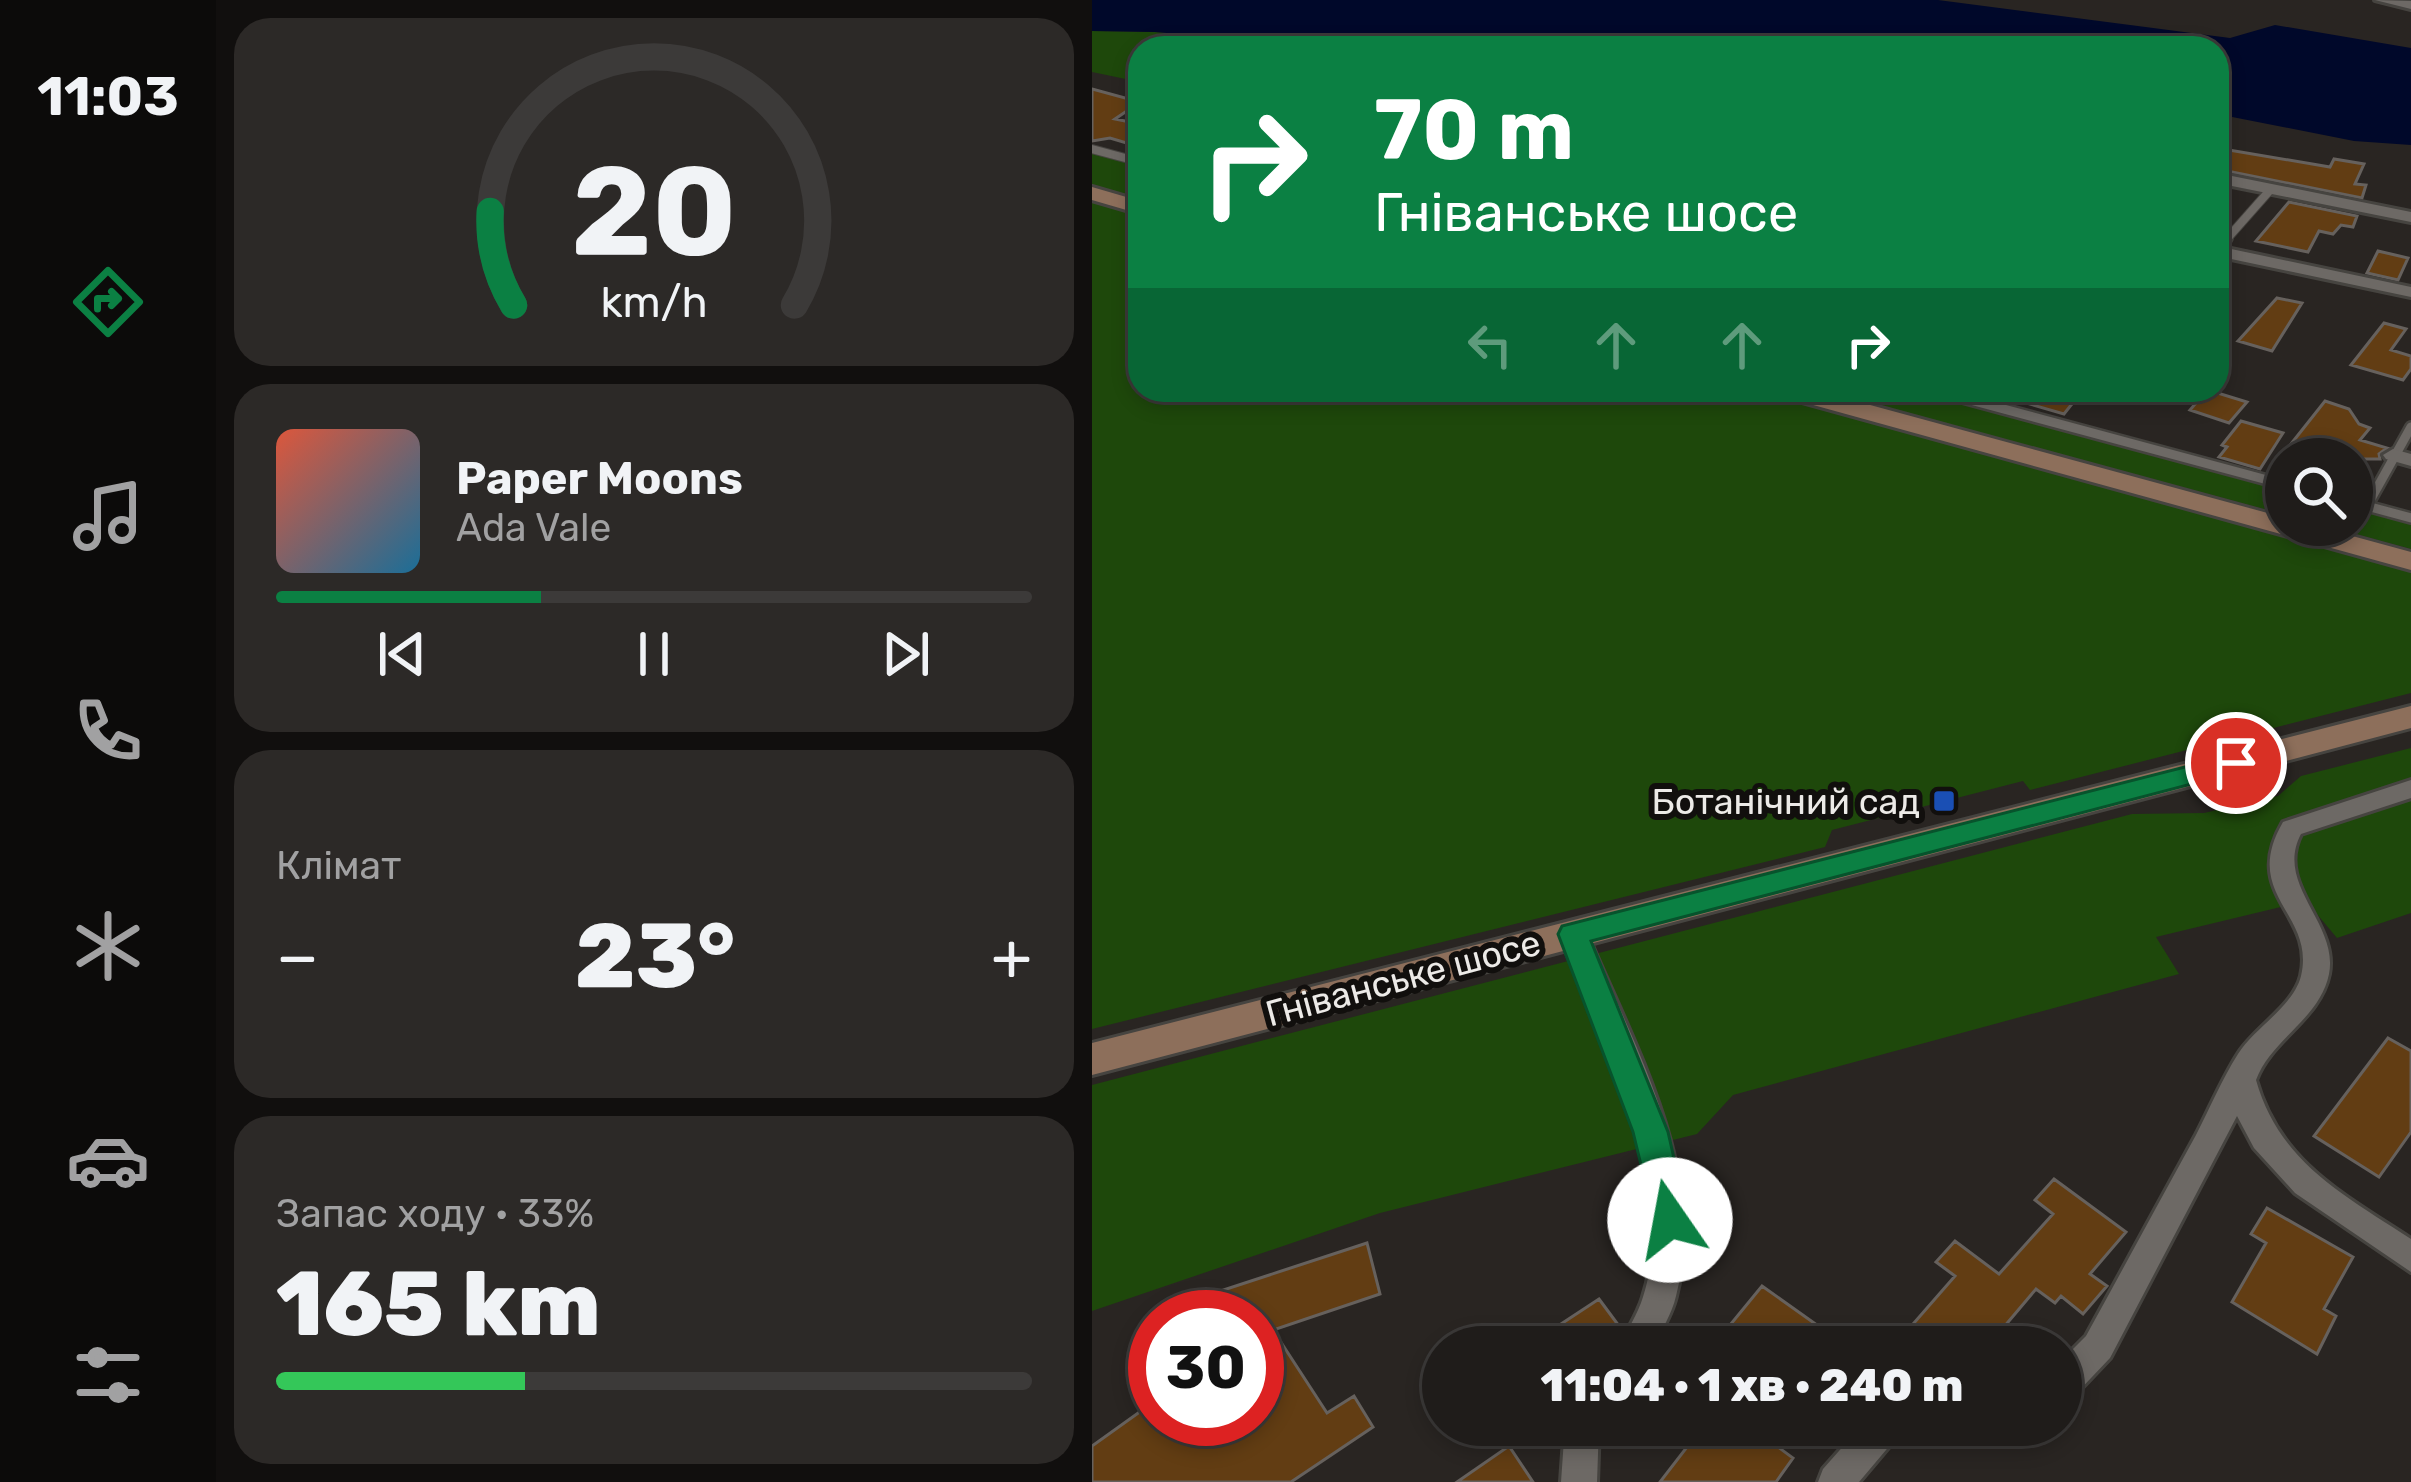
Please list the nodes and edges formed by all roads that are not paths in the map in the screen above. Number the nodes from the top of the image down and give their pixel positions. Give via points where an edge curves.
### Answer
1 (2381, 0) edge
2 (2411, 5) edge
3 (1092, 149) edge
4 (1128, 159) edge
5 (2229, 180) edge
6 (2271, 189) junction
7 (1092, 193) edge
8 (1128, 204) edge
9 (2411, 217) edge
10 (2229, 237) edge
11 (2229, 254) edge
12 (2411, 292) edge
13 (1830, 402) edge
14 (1978, 402) edge
15 (2411, 427) edge
16 (2402, 457) edge
17 (2265, 478) edge
18 (2373, 498) edge
19 (2373, 508) edge
20 (2411, 518) edge
21 (2411, 561) edge
22 (2411, 717) edge
23 (2411, 790) edge
24 (1573, 934) junction
25 (1092, 1059) edge
26 (2241, 1080) junction
27 (2411, 1256) edge
28 (1651, 1326) edge
29 (2082, 1363) edge
30 (1581, 1446) edge
31 (1867, 1446) edge
32 (1580, 1482) edge
33 (1836, 1482) edge

1 - 2 street
3 - 4 lane
5 - 6 street
6 - 9 street
6 - 10 lane
7 - 8 main road
11 - 12 street
13 - 21 main road
14 - 17 lane
15 - 16 lane
16 - 18 lane
19 - 20 lane
22 - 24 main road, Гніванське шосе
23 - 26 street via 2292,828 2282,841 2280,872 2312,940 2315,972 2299,1005 2245,1063
24 - 25 main road, Гніванське шосе
24 - 28 street via 1651,1132 1670,1220 1664,1289
26 - 27 street via 2246,1108 2273,1156
26 - 29 street
30 - 32 street
31 - 33 street

